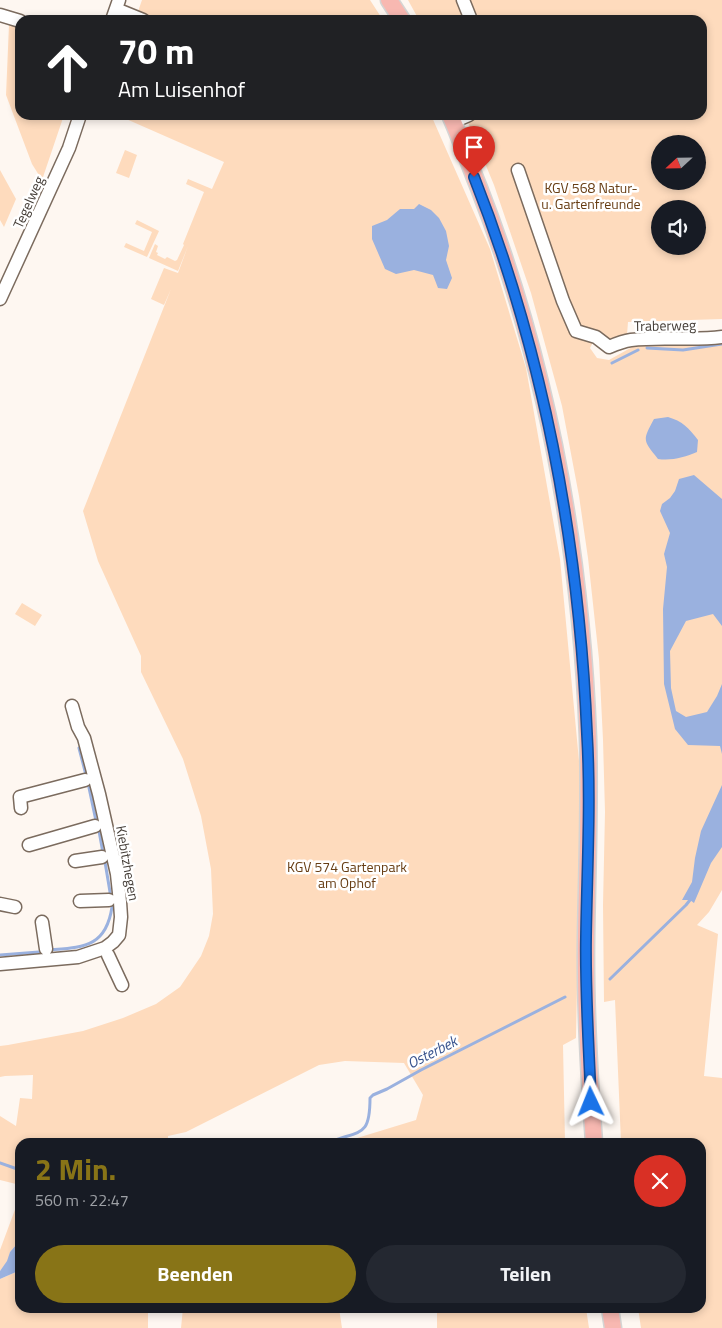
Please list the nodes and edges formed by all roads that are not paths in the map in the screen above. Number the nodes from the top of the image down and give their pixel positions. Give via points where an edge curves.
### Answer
1 (389, 0) edge
2 (463, 0) edge
3 (115, 10) edge
4 (0, 15) edge
5 (129, 15) edge
6 (399, 15) edge
7 (469, 15) edge
8 (15, 20) edge
9 (78, 120) edge
10 (451, 120) edge
11 (518, 170) dead end
12 (0, 299) edge
13 (722, 337) edge
14 (72, 706) dead end
15 (83, 780) dead end
16 (19, 800) dead end
17 (95, 826) dead end
18 (28, 845) dead end
19 (102, 857) dead end
20 (75, 861) dead end
21 (109, 900) dead end
22 (80, 902) dead end
23 (14, 903) dead end
24 (0, 904) edge
25 (42, 922) dead end
26 (46, 949) dead end
27 (108, 955) dead end
28 (0, 964) edge
29 (122, 985) dead end
30 (594, 1138) edge
31 (610, 1313) edge
32 (612, 1328) edge

1 - 6 main road
2 - 7 street
3 - 5 street
4 - 8 street
9 - 12 street, Tegelweg
10 - 30 main road via 511,279 540,383 566,515 580,623 587,729 589,847 586,938
11 - 13 street, Traberweg via 576,331 596,337 609,347 630,340
14 - 28 street, Kiebitzhegen via 88,752 116,874 121,917 119,934 105,948 78,957
15 - 16 street
17 - 18 street
19 - 20 street
21 - 22 street
23 - 24 street
25 - 26 street
27 - 29 street
31 - 32 main road

